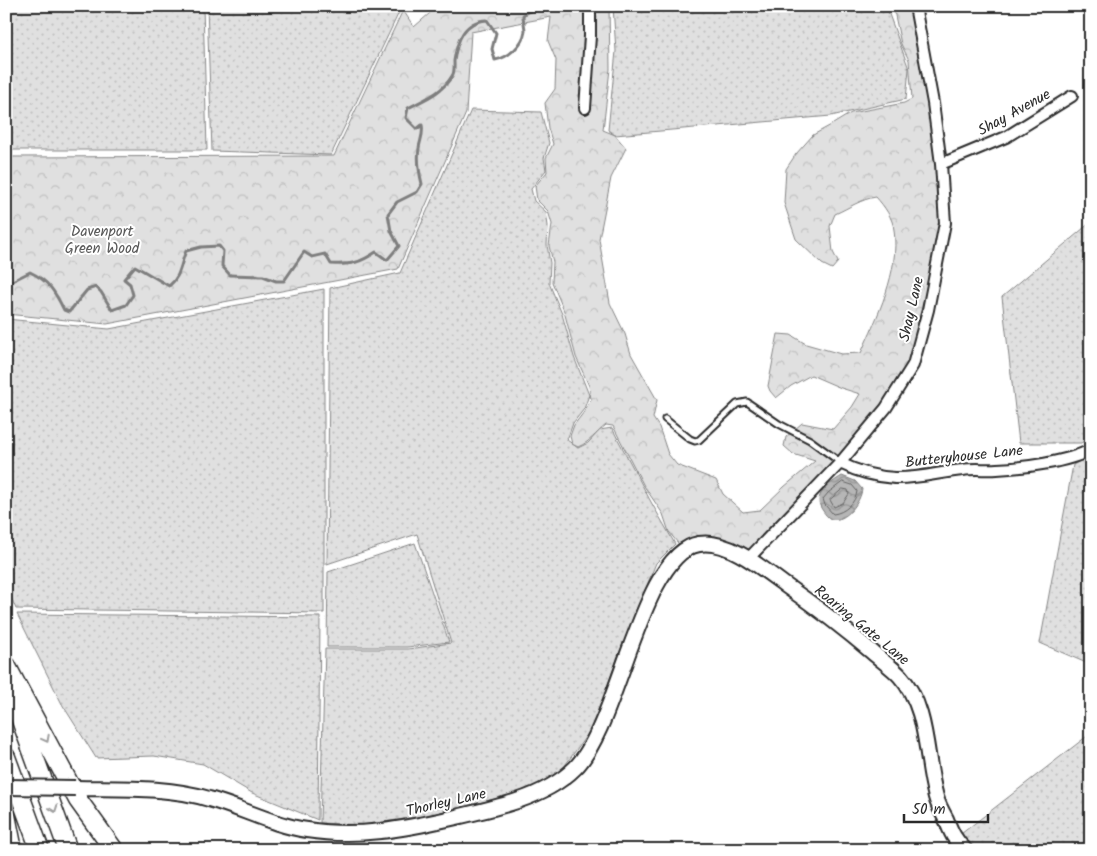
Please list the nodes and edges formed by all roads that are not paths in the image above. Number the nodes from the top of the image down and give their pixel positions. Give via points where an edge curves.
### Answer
1 (590, 6) edge
2 (915, 6) edge
3 (1072, 96) dead end
4 (585, 108) dead end
5 (941, 164) junction
6 (665, 419) dead end
7 (1090, 450) edge
8 (840, 463) junction
9 (748, 559) junction
10 (6, 665) edge
11 (6, 681) edge
12 (6, 757) edge
13 (6, 787) edge
14 (6, 815) edge
15 (13, 850) edge
16 (40, 850) edge
17 (68, 850) edge
18 (114, 850) edge
19 (965, 850) edge

1 - 4 street
2 - 5 street, Shay Lane
3 - 5 street, Shay Avenue via 1006,137
5 - 8 street, Shay Lane via 945,223 928,310 913,365 886,408
6 - 8 lane via 695,441 737,404 747,402 816,444
7 - 8 street, Butteryhouse Lane via 1044,463 965,469 907,478 879,475
8 - 9 street, Shay Lane
9 - 13 street, Thorley Lane, bridge via 717,545 701,543 675,558 653,591 605,718 585,756 559,781 518,801 404,829 352,833 308,830 281,824 200,797 168,791
9 - 19 street, Roaring Gate Lane via 829,616 901,676 917,703 936,798 955,841
10 -> 18 highway via 78,800
11 -> 17 highway
12 - 16 highway
14 - 15 highway

